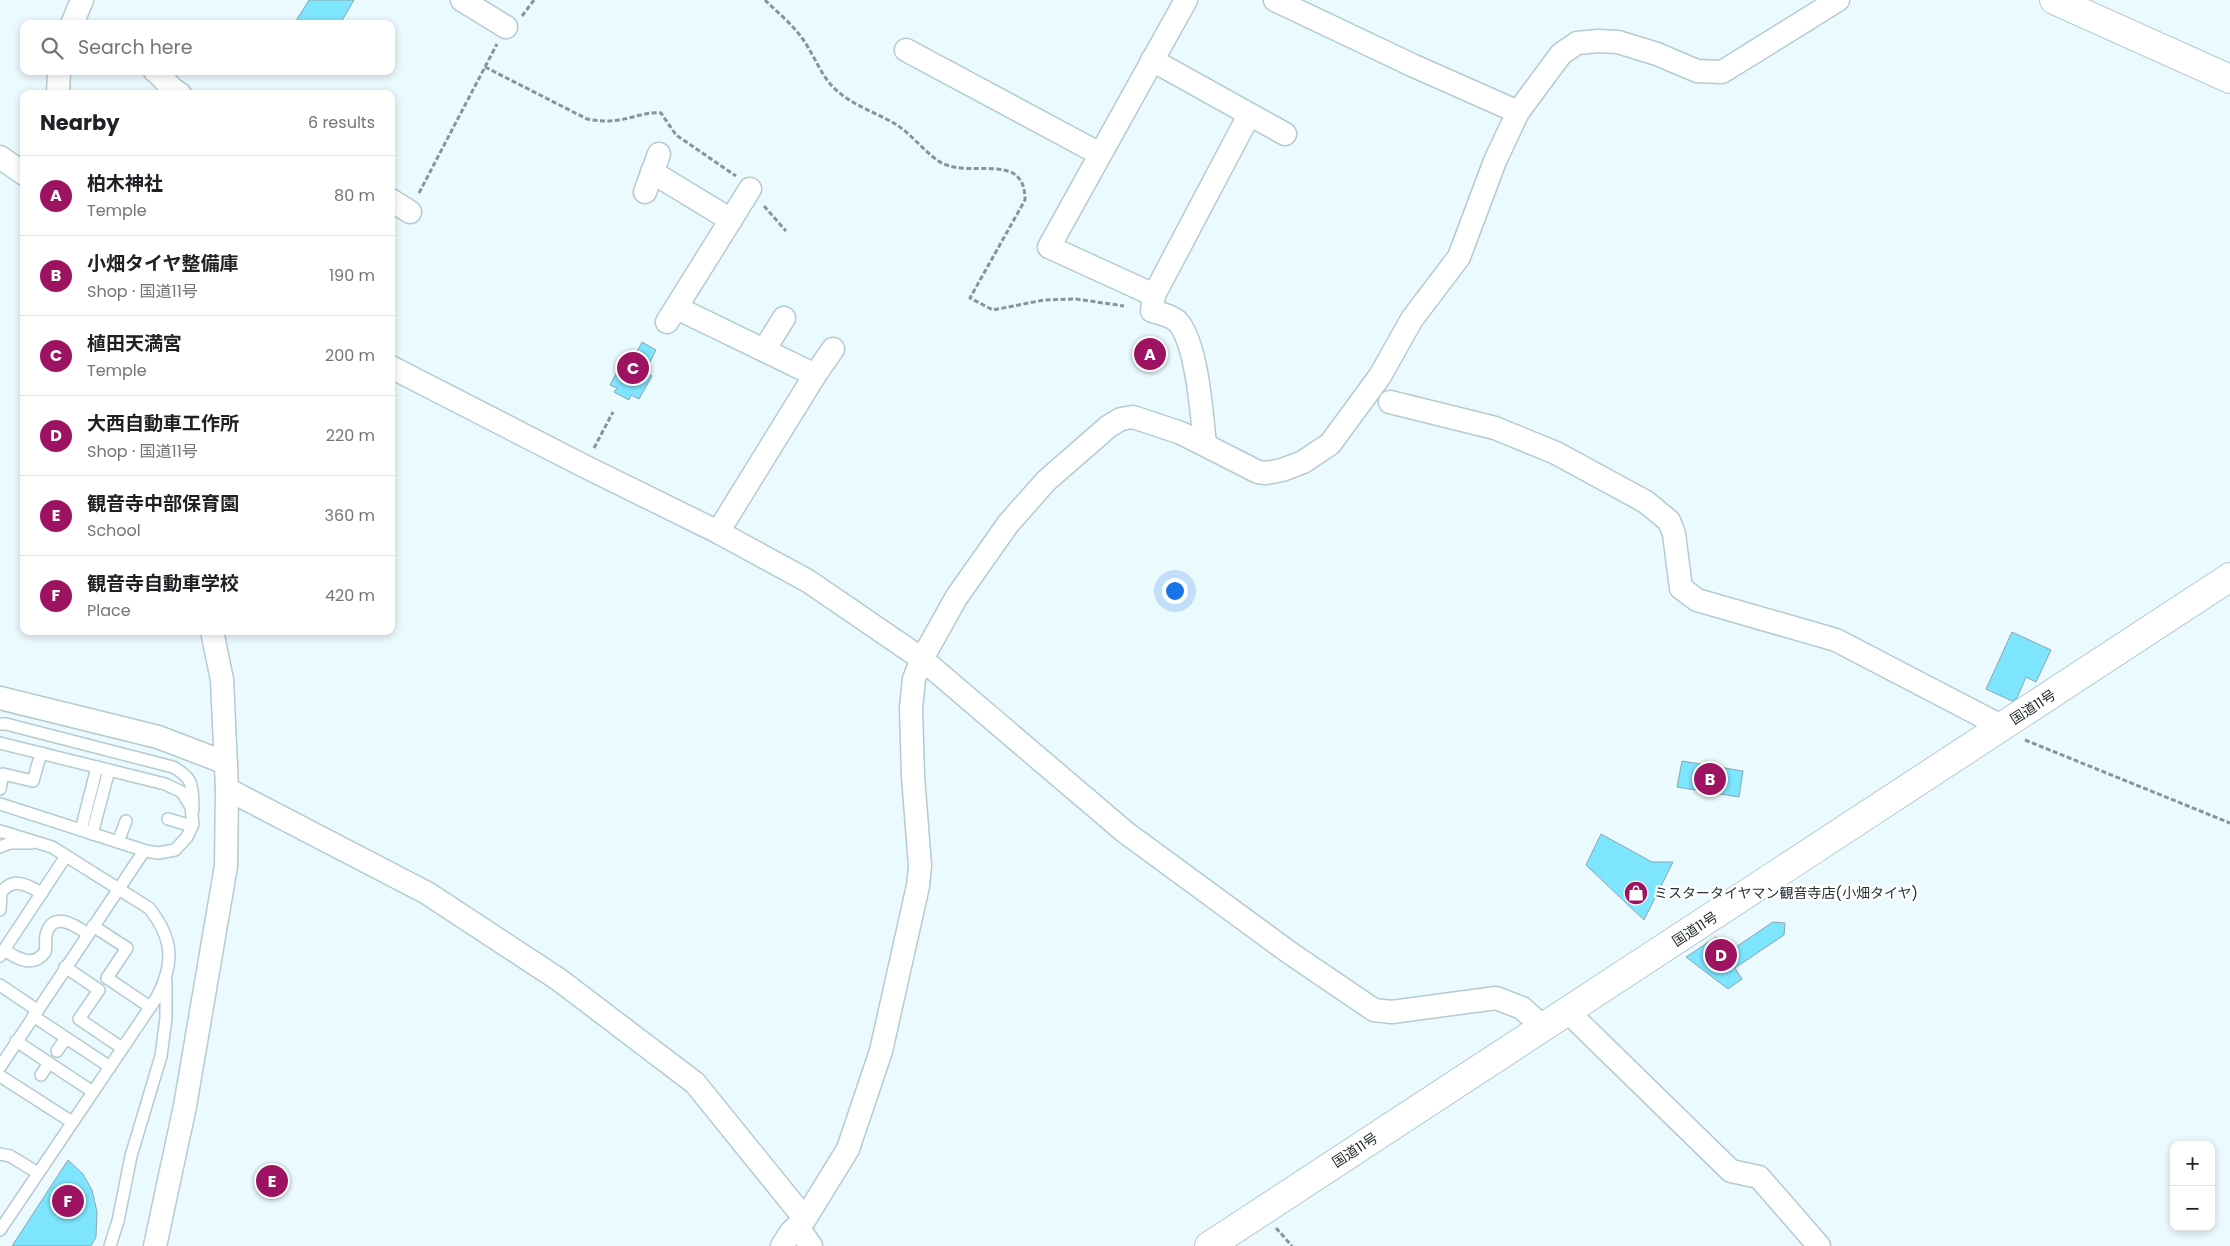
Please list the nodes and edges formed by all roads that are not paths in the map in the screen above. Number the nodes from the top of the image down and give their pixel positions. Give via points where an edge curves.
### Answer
1 (82, 0) edge
2 (462, 0) edge
3 (1186, 0) edge
4 (1276, 0) edge
5 (1838, 0) edge
6 (2054, 0) edge
7 (76, 20) edge
8 (506, 26) road end
9 (906, 50) dead end
10 (1152, 60) junction
11 (59, 75) edge
12 (161, 75) edge
13 (2230, 79) edge
14 (58, 90) edge
15 (173, 90) edge
16 (1518, 112) junction
17 (1249, 115) junction
18 (1285, 134) dead end
19 (1100, 154) junction
20 (0, 157) edge
21 (20, 171) edge
22 (652, 173) dead end
23 (750, 189) road end
24 (731, 220) junction
25 (1153, 303) junction
26 (784, 318) dead end
27 (833, 349) dead end
28 (764, 350) junction
29 (395, 369) edge
30 (815, 375) junction
31 (1390, 402) dead end
32 (1205, 445) junction
33 (718, 532) junction
34 (2230, 577) edge
35 (213, 635) edge
36 (922, 658) junction
37 (0, 698) edge
38 (0, 724) edge
39 (2003, 727) junction
40 (0, 743) edge
41 (41, 753) junction
42 (226, 763) junction
43 (103, 768) junction
44 (0, 789) edge
45 (227, 790) junction
46 (0, 804) edge
47 (168, 819) dead end
48 (126, 821) dead end
49 (193, 825) junction
50 (0, 831) edge
51 (86, 832) junction
52 (118, 842) junction
53 (0, 847) edge
54 (52, 847) junction
55 (144, 851) junction
56 (66, 856) junction
57 (118, 888) junction
58 (42, 893) junction
59 (0, 910) edge
60 (90, 930) junction
61 (2, 953) edge
62 (65, 967) junction
63 (166, 980) junction
64 (0, 985) edge
65 (150, 1007) junction
66 (1568, 1012) junction
67 (35, 1013) junction
68 (1544, 1028) junction
69 (66, 1038) junction
70 (16, 1041) junction
71 (122, 1048) junction
72 (57, 1051) dead end
73 (49, 1063) junction
74 (0, 1067) edge
75 (110, 1067) junction
76 (41, 1075) dead end
77 (0, 1076) edge
78 (93, 1092) junction
79 (72, 1122) junction
80 (0, 1154) edge
81 (38, 1173) junction
82 (801, 1222) junction
83 (0, 1230) edge
84 (110, 1246) edge
85 (155, 1246) edge
86 (782, 1246) edge
87 (811, 1246) edge
88 (1209, 1246) edge
89 (1819, 1246) edge

1 - 7 street
2 - 8 street
3 - 10 street
4 - 16 street
5 - 16 street via 1722,72 1697,71 1618,42 1577,44 1561,54
6 - 13 main road
9 - 19 street
10 - 17 street
10 - 19 street
11 - 14 street
12 - 15 street
16 - 32 street via 1494,160 1459,257 1412,319 1380,376 1330,444 1303,462 1266,473
17 - 18 street
17 - 25 street
19 - 25 street via 1049,247
20 - 21 street
22 - 24 street
23 - 24 street
24 - 28 street via 672,315
25 - 32 street via 1176,321 1186,335 1196,377
26 - 28 street
27 - 30 street
28 - 30 street
29 - 33 street
30 - 33 street
31 - 39 street via 1495,428 1556,453 1616,484 1669,520 1681,588 1697,600 1836,640
32 - 36 street via 1133,417 1109,426 1046,481 1008,524 956,598
33 - 36 street via 808,581
34 - 39 main road, 国道11号
35 - 42 street via 222,680
36 - 68 street via 1125,832 1374,1010 1392,1012 1496,998 1522,1008
36 - 82 street via 914,679 911,708 912,776 920,866 918,886 881,1051 848,1149
37 - 42 street via 158,737
38 - 49 lane via 173,766 184,772 192,784
39 - 66 main road, 国道11号
40 - 41 lane
41 - 43 lane
41 - 44 lane via 33,781 4,774
42 - 45 street
43 - 49 lane via 166,784 182,792 192,807
43 - 51 lane
45 - 82 street via 427,892 573,991 696,1083
45 - 85 street via 226,866 185,1106
46 - 51 lane
47 - 49 lane
48 - 52 lane
49 - 55 lane via 175,850
50 - 54 lane
51 - 52 lane
52 - 55 lane
53 - 54 lane via 30,842
54 - 56 lane
55 - 57 lane
56 - 57 lane
56 - 58 lane
57 - 60 lane
57 - 63 lane via 149,908 160,923 168,948
58 - 59 lane via 27,885 12,883 1,892
58 - 61 lane
60 - 61 lane via 65,921 52,924 46,934 46,952 35,961
60 - 62 lane
60 - 65 lane via 127,948 107,978
62 - 67 lane
62 - 71 lane via 99,990 79,1019
63 - 65 lane
63 - 84 lane via 161,1056
64 - 67 lane
65 - 71 lane
66 - 68 main road, 国道11号
66 - 89 street via 1731,1171 1759,1177
67 - 69 lane
67 - 70 lane
68 - 88 main road, 国道11号
69 - 72 lane
69 - 75 lane
70 - 73 lane
70 - 74 lane
71 - 75 lane
73 - 76 lane
73 - 78 lane
75 - 78 lane
77 - 79 lane
78 - 79 lane
79 - 81 lane
80 - 81 lane via 10,1156
81 - 83 lane
82 - 86 street
82 - 87 street

